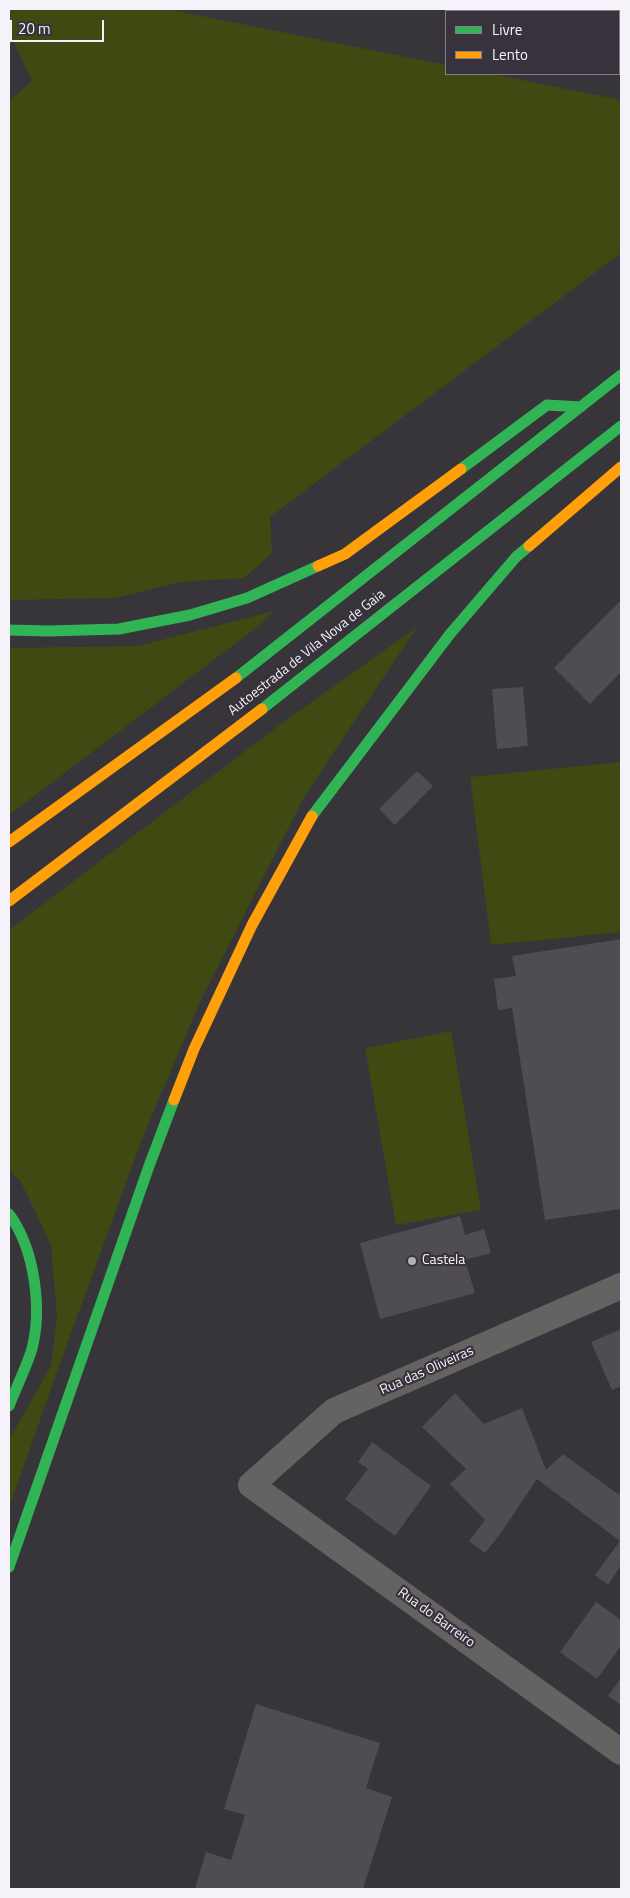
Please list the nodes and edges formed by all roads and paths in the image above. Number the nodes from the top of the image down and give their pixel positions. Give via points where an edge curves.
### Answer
1 (621, 375) edge
2 (581, 407) junction
3 (621, 426) edge
4 (621, 467) edge
5 (9, 630) edge
6 (9, 842) edge
7 (9, 901) edge
8 (9, 1214) edge
9 (621, 1286) edge
10 (9, 1406) edge
11 (251, 1485) joint
12 (9, 1567) edge
13 (621, 1752) edge

1 - 2 highway, Autoestrada de Vila Nova de Gaia
2 - 5 highway via 547,404 345,554 247,598 190,615 119,629
2 - 6 highway, Autoestrada de Vila Nova de Gaia via 231,682
3 - 7 highway, Autoestrada de Vila Nova de Gaia via 240,725
4 - 12 highway via 516,557 450,634 315,811 252,925 194,1049 149,1166
8 - 10 highway via 32,1266 37,1312 30,1351
9 - 11 street, Rua das Oliveiras via 334,1411
11 - 13 street, Rua do Barreiro

